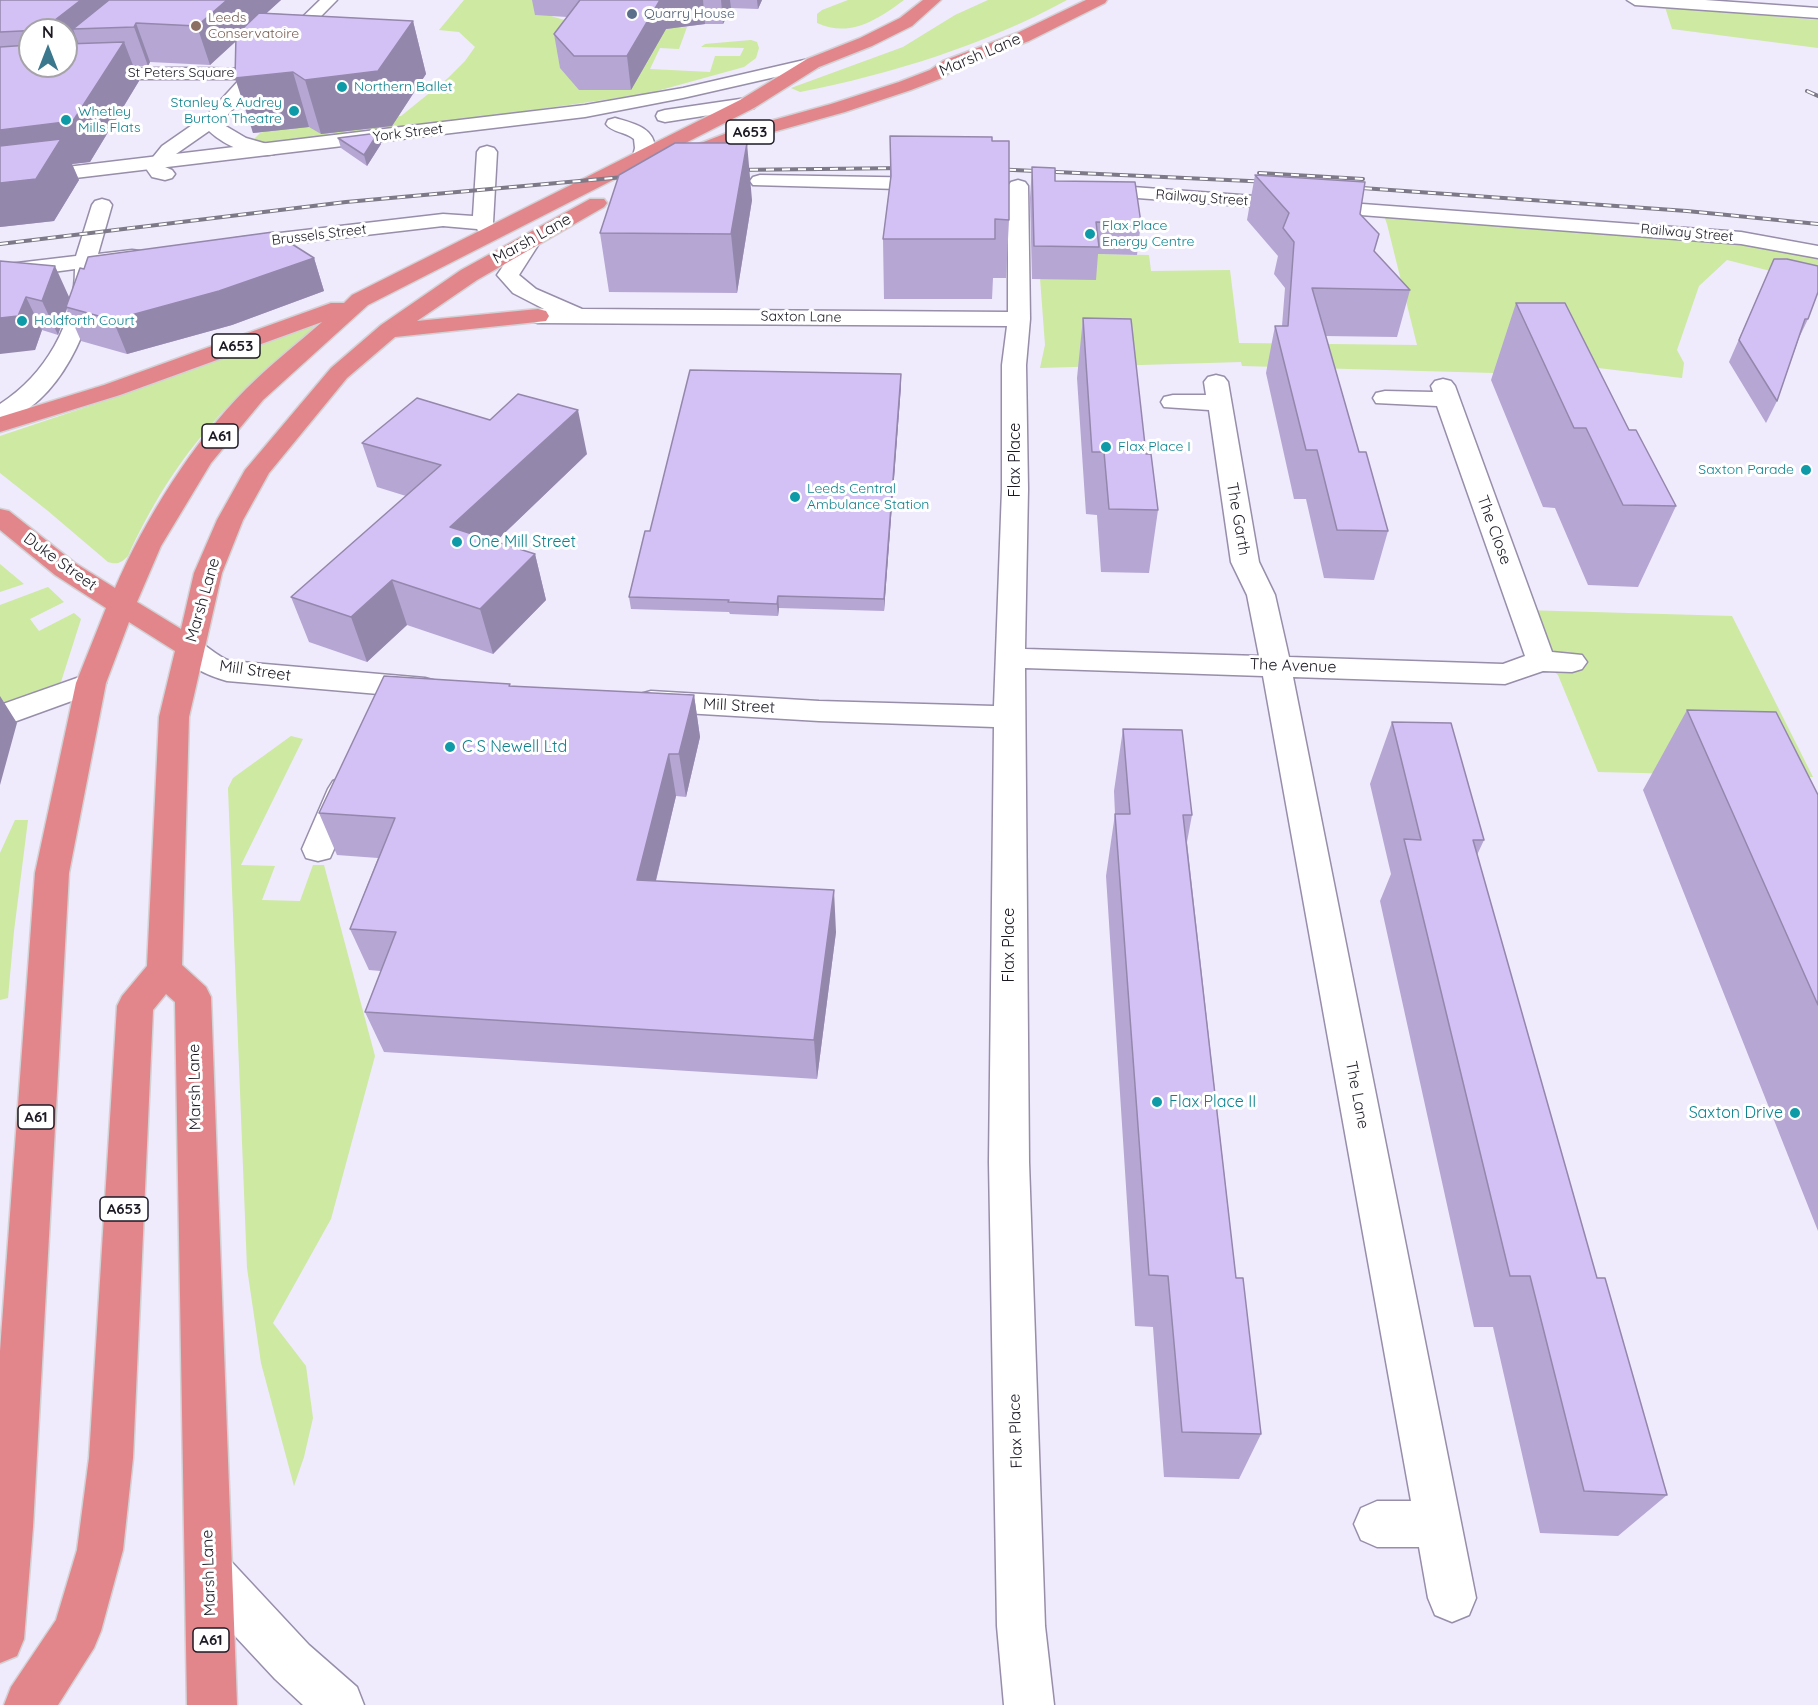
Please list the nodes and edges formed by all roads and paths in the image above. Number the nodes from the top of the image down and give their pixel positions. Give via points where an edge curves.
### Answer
1 (329, 0) edge
2 (933, 0) edge
3 (1100, 0) edge
4 (1635, 0) edge
5 (1734, 3) edge
6 (1818, 13) edge
7 (83, 60) edge
8 (813, 63) junction
9 (78, 64) edge
10 (949, 65) junction
11 (78, 74) edge
12 (254, 74) junction
13 (18, 78) edge
14 (0, 79) edge
15 (834, 91) dead end
16 (788, 99) dead end
17 (747, 104) junction
18 (214, 118) junction
19 (615, 124) junction
20 (487, 149) dead end
21 (267, 150) junction
22 (643, 156) junction
23 (161, 169) junction
24 (642, 178) edge
25 (0, 181) edge
26 (760, 181) dead end
27 (959, 184) edge
28 (994, 185) edge
29 (1018, 186) junction
30 (1041, 187) edge
31 (1074, 189) edge
32 (612, 195) edge
33 (102, 205) dead end
34 (486, 228) junction
35 (531, 239) junction
36 (217, 246) edge
37 (1818, 252) edge
38 (158, 253) edge
39 (86, 262) junction
40 (426, 267) junction
41 (0, 272) edge
42 (446, 290) junction
43 (360, 300) junction
44 (538, 316) junction
45 (583, 316) junction
46 (1019, 319) junction
47 (389, 330) junction
48 (112, 390) junction
49 (1385, 398) dead end
50 (1173, 402) dead end
51 (6, 408) edge
52 (0, 425) edge
53 (0, 517) edge
54 (122, 604) junction
55 (189, 647) junction
56 (1012, 658) junction
57 (1541, 661) junction
58 (1572, 662) dead end
59 (1276, 666) junction
60 (92, 683) junction
61 (448, 689) edge
62 (623, 699) edge
63 (0, 716) edge
64 (1009, 717) junction
65 (356, 762) edge
66 (318, 849) edge
67 (164, 970) junction
68 (1377, 1524) dead end
69 (1438, 1524) junction
70 (210, 1574) junction
71 (1452, 1598) dead end
72 (0, 1639) edge
73 (29, 1705) edge
74 (212, 1705) edge
75 (339, 1705) edge
76 (1029, 1705) edge

1 - 12 street
2 - 8 highway, Marsh Lane / A653 via 906,22
3 - 10 highway, Marsh Lane / A653 via 1023,37
4 - 5 street
5 - 6 street
7 - 9 street
8 - 17 highway, Marsh Lane / A653
8 - 21 street, York Street via 585,111
10 - 15 highway via 911,70
10 - 24 highway, Marsh Lane / A653 via 936,74 884,93 702,148
11 - 12 street, St Peters Square
12 - 18 street
13 - 14 street, St Peters Square
16 - 17 highway
17 - 19 street, York Street
17 - 22 highway, Marsh Lane / A653
18 - 21 street via 215,126 225,137
18 - 23 street via 169,150
19 - 22 street via 631,128 645,138
19 - 23 street, York Street
20 - 34 street
21 - 23 street, York Street
22 - 34 highway, Marsh Lane / A653
23 - 25 street, York Street
26 - 27 street via 806,190
28 - 29 street
29 - 30 street
29 - 46 street, Flax Place
31 - 37 street, Railway Street via 1742,238
32 - 35 highway, Marsh Lane
33 - 39 street
34 - 36 street, Brussels Street via 443,220
34 - 40 highway, Marsh Lane / A653
35 - 42 highway, Marsh Lane
35 - 45 street, Saxton Lane via 508,274 514,284
38 - 39 street
39 - 41 street
39 - 51 street via 85,288 68,347 42,383
40 - 42 highway via 432,281
40 - 43 highway, Marsh Lane / A653
42 - 44 highway
42 - 47 highway, Marsh Lane
43 - 48 highway, A653
43 - 54 highway, Marsh Lane / A61 via 254,394 200,460 147,546
44 - 45 street, Saxton Lane
44 - 47 highway
45 - 46 street, Saxton Lane
46 - 56 street, Flax Place via 1014,365
47 - 55 highway, Marsh Lane via 339,373 258,470 213,559
48 - 51 highway
48 - 52 highway, A653
49 - 57 street, The Close via 1445,393
50 - 59 street, The Garth via 1218,393 1245,562 1261,595
53 - 54 highway, Duke Street via 64,569
54 - 55 highway, Duke Street
54 - 60 highway, Marsh Lane / A61
55 - 61 street, Mill Street via 211,665 227,671 385,697
55 - 67 highway, Marsh Lane via 174,717
56 - 59 street, The Avenue
56 - 64 street, Flax Place
57 - 58 street, The Avenue
57 - 59 street, The Avenue via 1505,674
59 - 69 street, The Lane
60 - 63 street
60 - 72 highway, Marsh Lane / A61 via 52,873
62 - 64 street, Mill Street
64 - 76 street, Flax Place via 1009,1162 1021,1614
65 - 66 street
67 - 70 highway, Marsh Lane / A61 via 193,997
67 - 73 highway, A653 via 135,1006 111,1458 100,1550 77,1631
68 - 69 street
69 - 71 street, The Lane
70 - 74 highway, Marsh Lane / A61
70 - 75 street via 292,1662

